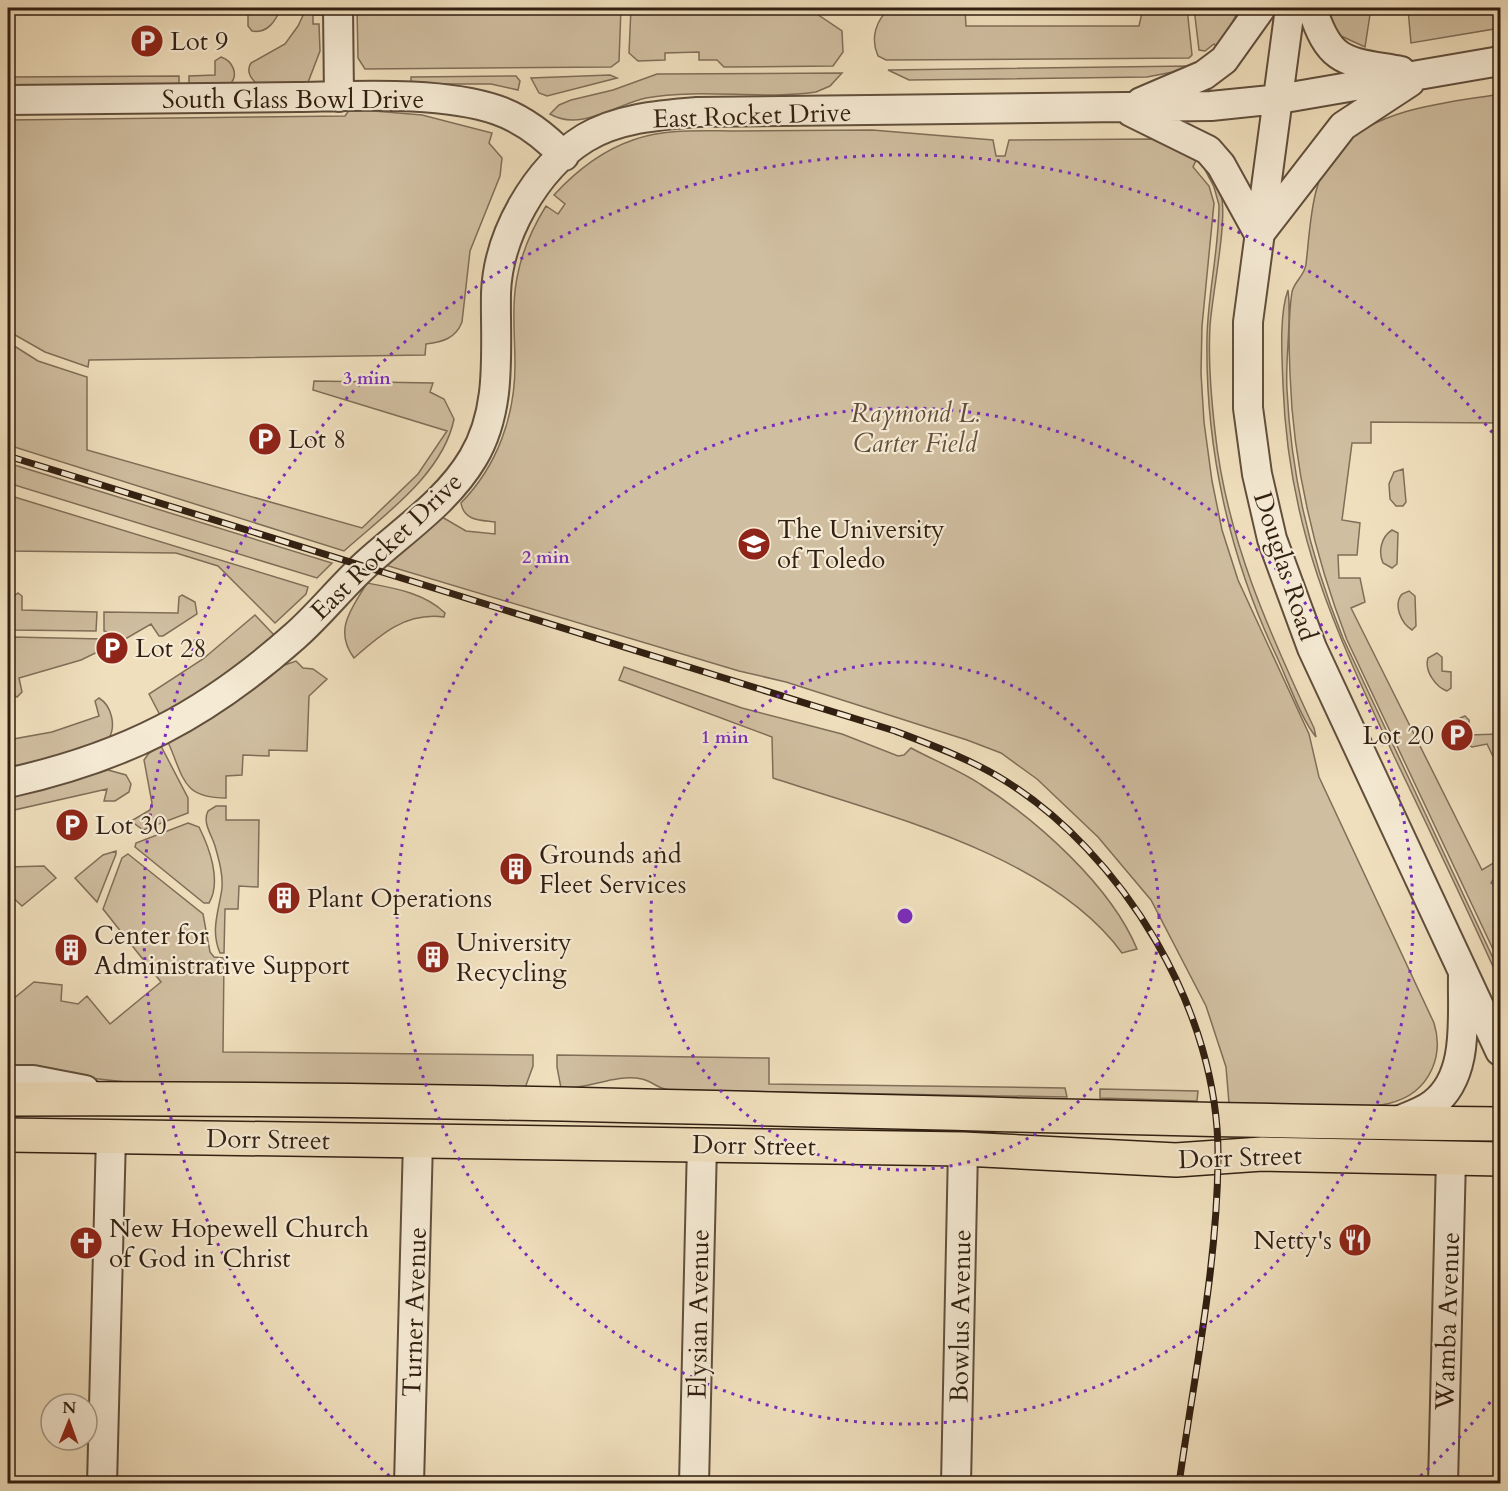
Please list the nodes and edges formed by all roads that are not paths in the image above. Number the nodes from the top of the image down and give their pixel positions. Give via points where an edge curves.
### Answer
1 (338, 8) edge
2 (1261, 8) edge
3 (1290, 8) edge
4 (1312, 8) edge
5 (1500, 61) edge
6 (1421, 75) junction
7 (339, 97) junction
8 (1279, 99) junction
9 (8, 100) edge
10 (1125, 109) junction
11 (564, 156) junction
12 (1259, 234) junction
13 (8, 783) edge
14 (1464, 971) junction
15 (1500, 1051) edge
16 (8, 1080) edge
17 (125, 1098) junction
18 (8, 1099) edge
19 (643, 1107) junction
20 (1393, 1123) junction
21 (1500, 1124) edge
22 (8, 1135) edge
23 (111, 1136) junction
24 (418, 1141) junction
25 (702, 1144) junction
26 (963, 1149) junction
27 (1451, 1158) junction
28 (1500, 1159) edge
29 (102, 1484) edge
30 (409, 1484) edge
31 (694, 1484) edge
32 (956, 1484) edge
33 (1443, 1484) edge

1 - 7 street
2 - 10 street via 1224,60 1204,75
3 - 8 street, Douglas Road
4 - 6 street via 1321,37 1337,54 1357,63
5 - 6 street, East Rocket Drive
6 - 8 street, East Rocket Drive
6 - 12 street via 1343,126
7 - 9 street, South Glass Bowl Drive
7 - 11 street, South Glass Bowl Drive via 416,98 484,106 526,124
8 - 10 street, East Rocket Drive
8 - 12 street, Douglas Road
10 - 11 street, East Rocket Drive via 660,115 593,135
10 - 12 street via 1208,150 1221,165
11 - 13 street, East Rocket Drive via 531,194 508,239 496,291 496,381 491,410 474,457 458,481 363,566 295,636 200,709 120,751
12 - 14 street, Douglas Road via 1246,365 1253,447 1272,539 1312,648
14 - 15 street, Douglas Road
14 - 20 street via 1459,1060 1452,1080 1431,1105
16 - 17 street via 33,1080
17 - 18 main road, Dorr Street
17 - 19 main road, Dorr Street
19 - 20 main road, Dorr Street
19 - 24 main road via 642,1124 636,1129 542,1130
20 - 21 main road, Dorr Street
22 - 23 main road, Dorr Street
23 - 24 main road, Dorr Street
23 - 29 street
24 - 25 main road, Dorr Street
24 - 30 street, Turner Avenue
25 - 26 main road, Dorr Street
25 - 31 street, Elysian Avenue
26 - 27 main road, Dorr Street via 1176,1160 1262,1154
26 - 32 street, Bowlus Avenue
27 - 28 main road, Dorr Street
27 - 33 street, Wamba Avenue

